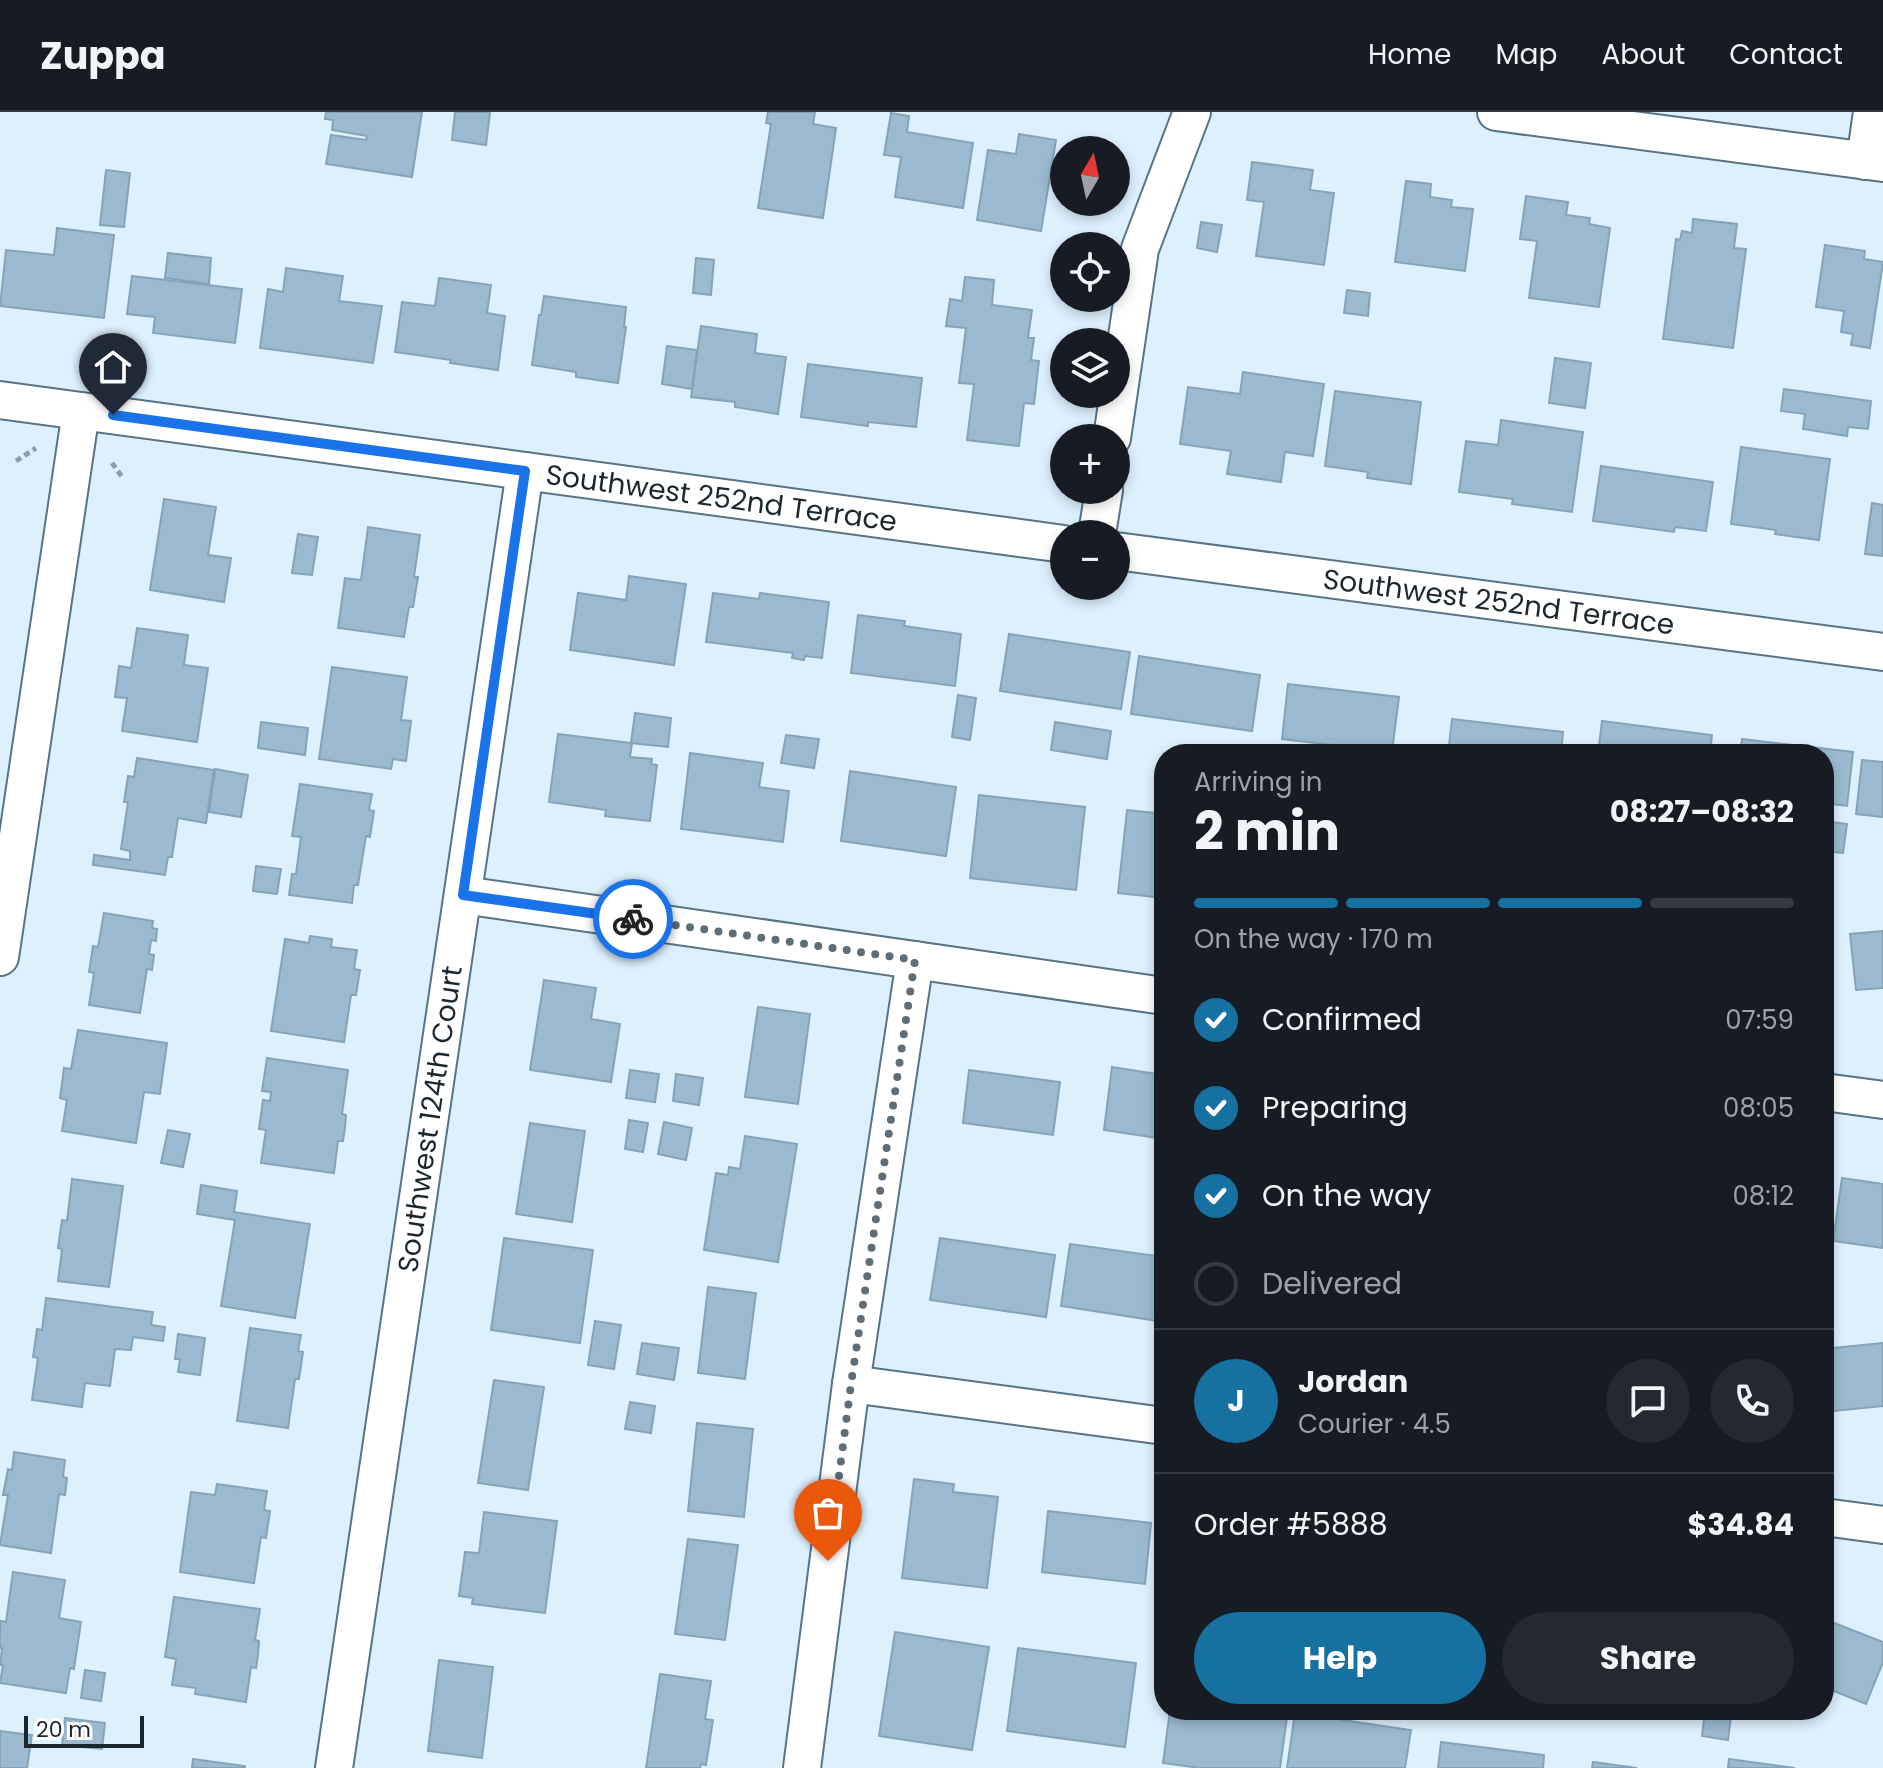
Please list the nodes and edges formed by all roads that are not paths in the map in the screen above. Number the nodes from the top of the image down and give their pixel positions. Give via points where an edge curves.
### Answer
1 (1192, 112) edge
2 (1496, 112) edge
3 (1872, 112) edge
4 (1874, 162) edge
5 (0, 400) edge
6 (81, 411) junction
7 (1114, 424) edge
8 (525, 471) junction
9 (1050, 542) edge
10 (1130, 553) edge
11 (1883, 652) edge
12 (463, 895) junction
13 (0, 957) edge
14 (915, 960) junction
15 (1154, 995) edge
16 (1834, 1093) edge
17 (1883, 1100) edge
18 (851, 1384) junction
19 (1154, 1425) edge
20 (1834, 1518) edge
21 (1883, 1525) edge
22 (334, 1768) edge
23 (802, 1768) edge

1 - 7 street via 1140,249
2 - 4 street
3 - 4 street
5 - 6 street, Southwest 252nd Terrace
6 - 8 street, Southwest 252nd Terrace
6 - 13 street
8 - 9 street, Southwest 252nd Terrace
8 - 12 street, Southwest 124th Court
10 - 11 street, Southwest 252nd Terrace
12 - 14 street
12 - 22 street, Southwest 124th Court
14 - 15 street
14 - 18 street
16 - 17 street
18 - 19 street
18 - 23 street
20 - 21 street

